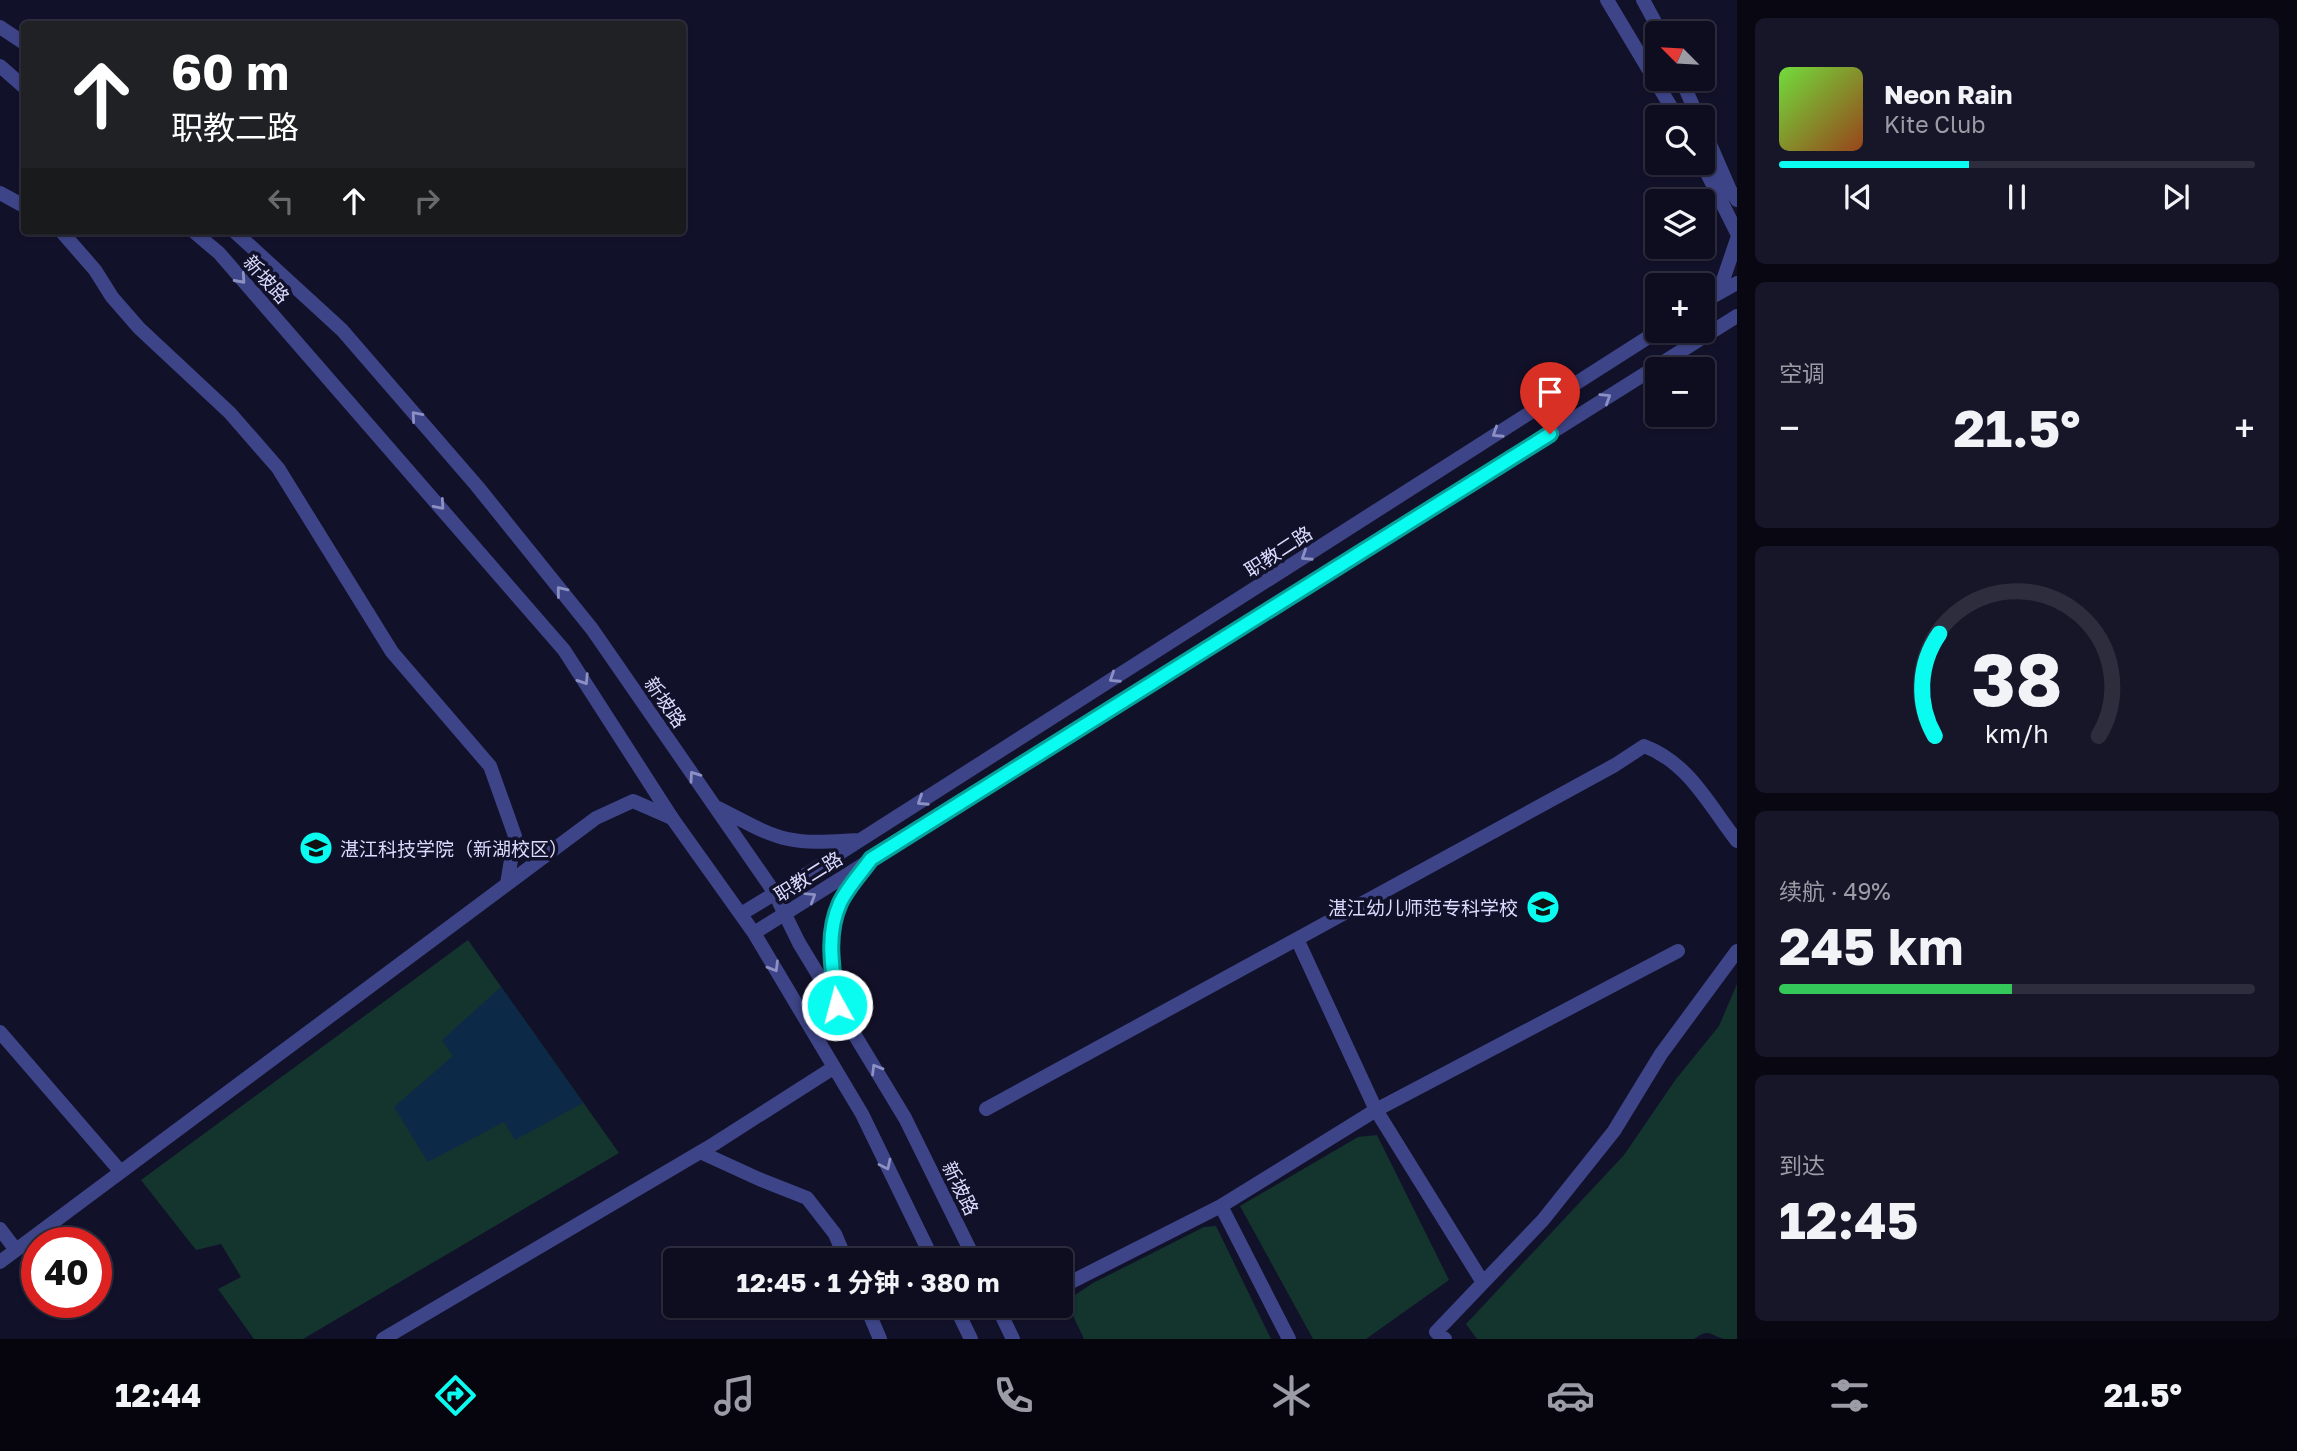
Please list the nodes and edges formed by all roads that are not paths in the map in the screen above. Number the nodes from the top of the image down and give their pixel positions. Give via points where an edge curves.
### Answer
1 (1607, 0) edge
2 (1643, 0) edge
3 (1656, 21) edge
4 (0, 27) edge
5 (21, 41) edge
6 (0, 66) edge
7 (21, 84) edge
8 (1670, 105) edge
9 (1715, 156) edge
10 (1708, 175) edge
11 (0, 193) edge
12 (1737, 200) edge
13 (21, 204) edge
14 (1737, 233) edge
15 (64, 235) edge
16 (198, 235) edge
17 (238, 235) edge
18 (1737, 239) edge
19 (1737, 282) edge
20 (1719, 292) junction
21 (1715, 294) edge
22 (1737, 316) edge
23 (1645, 339) edge
24 (715, 806) junction
25 (672, 818) junction
26 (860, 840) junction
27 (1737, 841) edge
28 (871, 859) junction
29 (507, 884) junction
30 (774, 892) junction
31 (785, 913) junction
32 (741, 914) junction
33 (754, 933) junction
34 (1297, 939) junction
35 (1678, 951) dead end
36 (1737, 951) edge
37 (837, 1005) junction
38 (0, 1032) edge
39 (833, 1068) junction
40 (986, 1109) dead end
41 (1376, 1110) junction
42 (700, 1152) junction
43 (121, 1172) junction
44 (1221, 1206) junction
45 (0, 1229) edge
46 (841, 1248) edge
47 (927, 1248) edge
48 (969, 1248) edge
49 (16, 1250) junction
50 (0, 1262) edge
51 (1073, 1281) edge
52 (1482, 1281) junction
53 (871, 1318) edge
54 (961, 1318) edge
55 (1003, 1318) edge
56 (1441, 1335) edge
57 (383, 1339) edge
58 (880, 1339) edge
59 (971, 1339) edge
60 (1013, 1339) edge
61 (1289, 1339) edge
62 (1422, 1339) edge

1 - 8 street
2 - 3 street
4 - 5 street
6 - 7 street
9 - 12 street
10 - 14 street
11 - 13 street
15 - 29 street via 139,328 229,413 278,468 393,652 490,766 515,835
16 -> 25 street, 新坡路 via 219,253 565,650
24 -> 17 street, 新坡路 via 592,629 477,486 342,330
18 - 20 street
19 - 20 street
20 - 21 street
28 -> 22 street, 职教二路
23 -> 26 street, 职教二路
24 - 26 street via 786,839
24 - 30 street, 新坡路
25 - 29 street via 633,801 596,818
25 - 32 street, 新坡路
26 - 30 street, 职教二路
27 - 34 street via 1688,773 1659,751 1644,746
31 -> 28 street, 职教二路
28 - 37 street via 840,902 833,923 830,944
29 - 43 street
30 - 31 street, 新坡路
30 - 32 street, 职教二路
31 - 33 street, 职教二路
31 - 37 street, 新坡路
32 - 33 street
33 -> 39 street
34 - 40 street
34 - 41 street
35 - 41 street
36 - 52 street via 1661,1054 1615,1131 1543,1220
48 -> 37 street, 新坡路 via 905,1118
38 - 43 street
39 - 42 street
39 -> 47 street via 862,1114
41 - 44 street
41 - 52 street
42 - 46 street via 807,1198
42 - 57 street
43 - 49 street
44 - 51 street
44 - 61 street
45 - 49 street
49 - 50 street
52 - 56 street
53 - 58 street
54 - 59 street
55 - 60 street
56 - 62 street

